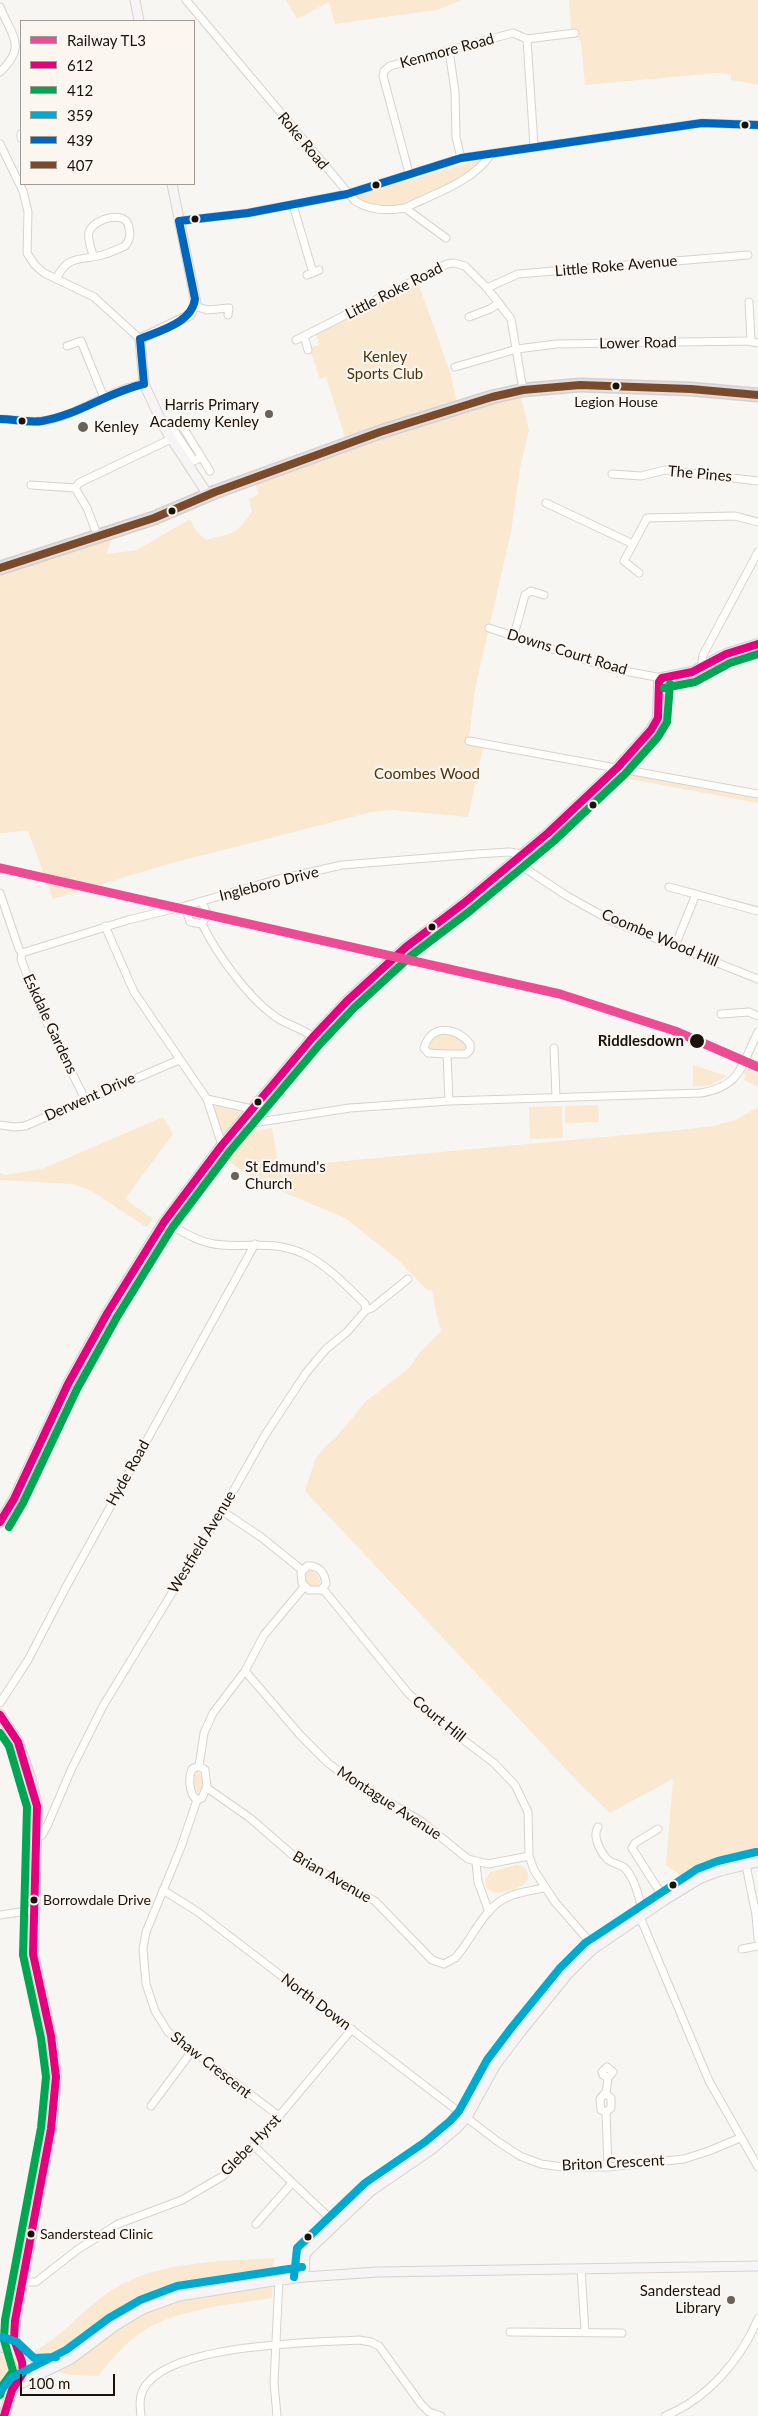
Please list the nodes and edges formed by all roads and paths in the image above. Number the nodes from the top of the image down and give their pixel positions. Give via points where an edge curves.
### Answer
1 (135, 0) edge
2 (186, 0) edge
3 (0, 7) edge
4 (139, 20) edge
5 (575, 33) dead end
6 (527, 39) junction
7 (449, 50) junction
8 (0, 72) edge
9 (758, 125) edge
10 (0, 144) edge
11 (534, 146) junction
12 (490, 154) junction
13 (461, 158) junction
14 (410, 174) junction
15 (20, 185) edge
16 (20, 185) edge
17 (28, 185) edge
18 (172, 185) edge
19 (23, 191) junction
20 (347, 194) junction
21 (293, 205) junction
22 (405, 208) junction
23 (179, 221) junction
24 (446, 238) dead end
25 (93, 255) junction
26 (748, 255) dead end
27 (313, 273) dead end
28 (56, 279) junction
29 (487, 288) junction
30 (749, 302) dead end
31 (499, 303) junction
32 (195, 306) junction
33 (229, 308) dead end
34 (468, 317) dead end
35 (304, 336) junction
36 (140, 339) junction
37 (296, 340) dead end
38 (754, 342) edge
39 (67, 346) dead end
40 (517, 349) junction
41 (308, 350) dead end
42 (454, 367) dead end
43 (144, 384) junction
44 (523, 390) junction
45 (758, 395) edge
46 (104, 398) junction
47 (0, 419) edge
48 (178, 421) dead end
49 (165, 429) junction
50 (171, 439) junction
51 (200, 458) junction
52 (210, 472) dead end
53 (612, 474) dead end
54 (758, 481) edge
55 (31, 485) dead end
56 (75, 488) junction
57 (208, 495) junction
58 (546, 503) dead end
59 (758, 522) edge
60 (98, 537) junction
61 (632, 544) junction
62 (758, 552) edge
63 (0, 568) edge
64 (639, 573) dead end
65 (544, 595) dead end
66 (489, 628) dead end
67 (514, 635) junction
68 (758, 644) edge
69 (704, 666) junction
70 (662, 678) junction
71 (469, 741) dead end
72 (618, 767) junction
73 (758, 794) edge
74 (518, 858) junction
75 (669, 887) dead end
76 (0, 892) edge
77 (696, 894) junction
78 (202, 901) junction
79 (185, 906) junction
80 (758, 911) edge
81 (202, 924) junction
82 (105, 926) junction
83 (675, 946) junction
84 (22, 953) junction
85 (758, 979) edge
86 (720, 1014) dead end
87 (758, 1016) edge
88 (758, 1032) edge
89 (313, 1037) junction
90 (554, 1048) dead end
91 (447, 1054) junction
92 (179, 1060) junction
93 (556, 1097) junction
94 (207, 1098) junction
95 (85, 1099) junction
96 (449, 1101) junction
97 (252, 1109) junction
98 (241, 1122) junction
99 (0, 1125) edge
100 (222, 1145) junction
101 (164, 1222) junction
102 (255, 1244) junction
103 (408, 1279) dead end
104 (366, 1310) junction
105 (222, 1511) junction
106 (0, 1522) edge
107 (302, 1570) junction
108 (304, 1587) junction
109 (323, 1589) junction
110 (245, 1671) junction
111 (0, 1703) edge
112 (0, 1715) edge
113 (199, 1766) junction
114 (207, 1788) junction
115 (197, 1800) junction
116 (598, 1827) dead end
117 (658, 1829) dead end
118 (38, 1838) junction
119 (529, 1856) junction
120 (758, 1862) edge
121 (476, 1863) junction
122 (746, 1865) junction
123 (544, 1888) junction
124 (163, 1890) junction
125 (665, 1900) junction
126 (33, 1910) junction
127 (489, 1912) junction
128 (0, 1914) edge
129 (642, 1915) junction
130 (758, 1939) edge
131 (758, 1946) edge
132 (595, 1948) junction
133 (742, 1949) dead end
134 (352, 2029) junction
135 (192, 2051) junction
136 (608, 2078) dead end
137 (151, 2106) dead end
138 (279, 2116) junction
139 (467, 2117) junction
140 (740, 2138) junction
141 (254, 2146) junction
142 (758, 2166) edge
143 (608, 2167) junction
144 (292, 2182) junction
145 (256, 2224) dead end
146 (336, 2224) junction
147 (758, 2266) edge
148 (581, 2269) junction
149 (304, 2277) junction
150 (279, 2280) junction
151 (22, 2282) junction
152 (758, 2319) edge
153 (14, 2321) junction
154 (585, 2331) junction
155 (510, 2332) dead end
156 (622, 2333) dead end
157 (0, 2340) edge
158 (275, 2343) junction
159 (0, 2346) edge
160 (21, 2360) junction
161 (54, 2369) junction
162 (14, 2388) junction
163 (0, 2391) edge
164 (1, 2416) edge
165 (141, 2416) edge
166 (277, 2416) edge
167 (440, 2416) edge
168 (665, 2416) edge

1 - 4 street
2 - 20 street, Roke Road
3 - 8 street via 13,30 15,51 13,60
5 - 6 street, Kenmore Road
6 - 7 street, Kenmore Road via 513,33
6 - 11 street
7 - 13 street via 455,92 456,137
7 - 14 street, Kenmore Road via 384,70
9 - 11 street via 702,123
10 - 16 street
11 - 12 street
12 - 13 street
12 - 22 street via 485,164 454,184
13 - 14 street
14 - 20 street
15 - 19 street
17 - 19 street
18 - 23 street
19 - 28 street via 28,212 27,253 44,273
20 - 21 street
20 - 22 street, Roke Road via 364,207
21 - 23 street
21 - 27 street
22 - 24 street
23 - 32 street
25 - 25 street via 125,246 131,235 129,223 124,218 117,216 90,229 88,234
25 - 28 street via 66,263
26 - 29 street, Little Roke Avenue via 518,274
28 - 36 street via 94,296
29 - 31 street, Little Roke Road
29 - 35 street, Little Roke Road via 465,266 447,264
30 - 38 street
31 - 34 street
31 - 40 street, Little Roke Road via 511,319
32 - 33 street via 207,310
32 - 36 street via 190,315
35 - 37 street, Little Roke Road
35 - 41 street
36 - 43 street
38 - 40 street, Lower Road via 556,344
39 - 46 street via 81,341
40 - 42 street, Lower Road
40 - 44 street, Little Roke Road
43 - 46 street via 128,386
43 - 49 street
44 - 45 highway via 580,385
44 - 57 highway via 380,432
46 - 47 street via 42,421
48 - 51 street
49 - 50 street
49 - 51 street via 172,426 194,461
50 - 56 street via 79,483
50 - 57 street
51 - 52 street
53 - 54 street, The Pines via 641,476 665,470
55 - 56 street
56 - 60 street
57 - 60 highway
58 - 61 street
59 - 61 street via 735,516 647,518
60 - 63 highway
61 - 64 street via 624,561
62 - 69 street via 703,656
65 - 67 street via 531,591 525,595
66 - 67 street, Downs Court Road
67 - 70 street, Downs Court Road via 613,669
68 - 69 main road, Downs Court Road via 726,654
69 - 70 main road, Downs Court Road
70 - 72 main road via 658,718
71 - 72 street
72 - 73 street
72 - 74 main road
74 - 78 street, Ingleboro Drive via 509,852 342,865
74 - 83 street, Coombe Wood Hill via 567,896 612,921
74 - 89 main road via 390,961
75 - 77 street
76 - 84 street, Eskdale Gardens
77 - 80 street
77 - 83 street
78 - 79 street, Ingleboro Drive
78 - 81 street via 206,916
79 - 81 street via 190,922
79 - 82 street, Ingleboro Drive
81 - 89 street via 225,960 271,1014
82 - 84 street, Ingleboro Drive
82 - 92 street via 134,992
83 - 85 street, Coombe Wood Hill
84 - 95 street, Eskdale Gardens via 21,959 40,1009
86 - 87 street via 749,1012
88 - 93 street via 736,1078 712,1092
89 - 97 main road
90 - 93 street
91 - 91 street via 426,1052 426,1041 433,1034 451,1030 470,1044 466,1054
91 - 96 street
92 - 94 street
92 - 95 street, Derwent Drive
93 - 96 street
94 - 97 street
94 - 100 street
95 - 99 street, Derwent Drive via 26,1126
96 - 98 street via 350,1108 254,1123
97 - 98 main road
98 - 100 main road
100 - 101 main road
101 - 102 street via 213,1244
101 - 106 main road via 72,1376
102 - 104 street via 284,1248 318,1262 354,1293 365,1304
102 - 111 street, Hyde Road via 28,1660
103 - 104 street, Westfield Avenue
104 - 105 street, Westfield Avenue via 306,1373 265,1435
105 - 107 street, Court Hill
105 - 118 street, Westfield Avenue via 103,1706 48,1824
107 - 108 street via 300,1578
107 - 109 street, Court Hill via 310,1566 320,1569 326,1580
108 - 109 street via 315,1591
108 - 110 street via 264,1635
109 - 119 street, Court Hill via 408,1693 512,1781 528,1812
110 - 113 street via 210,1718 203,1736
110 - 121 street, Montague Avenue via 329,1764 355,1783 421,1820
112 - 118 main road via 18,1742 30,1777 37,1806
113 - 114 street via 205,1772
113 - 115 street via 192,1769 189,1778
114 - 115 street
114 - 127 street, Brian Avenue via 250,1818 296,1858 376,1901 436,1962 446,1964 454,1960
115 - 124 street, Shaw Crescent
116 - 129 street via 595,1839 607,1859 624,1866 632,1878
117 - 125 street via 632,1848
118 - 126 main road
119 - 121 street via 492,1864
119 - 123 street, Court Hill
120 - 122 street
121 - 127 street via 478,1882
122 - 125 street via 707,1875
122 - 130 street
123 - 127 street via 507,1897
123 - 132 street, Court Hill
124 - 134 street, North Down
124 - 135 street, Shaw Crescent via 144,1939 146,1984 163,2026
125 - 129 street
126 - 128 street
126 - 151 main road via 33,1954 52,2036 56,2077 50,2129
129 - 132 street
129 - 140 street via 704,2071
131 - 133 street
132 - 139 street via 568,1974 495,2066
134 - 138 street, Glebe Hyrst
134 - 139 street, North Down
135 - 137 street
135 - 138 street, Shaw Crescent
136 - 143 street via 606,2093 600,2098 601,2110 606,2112
138 - 141 street, Glebe Hyrst
139 - 143 street, Briton Crescent via 526,2159 553,2166
139 - 146 street via 431,2150 372,2192
140 - 142 street
140 - 143 street, Briton Crescent via 709,2152 684,2158
141 - 144 street
141 - 151 street, Glebe Hyrst via 230,2170 201,2190 123,2221 82,2246 36,2282
144 - 145 street
144 - 146 street
146 - 149 street via 305,2254 302,2264
147 - 148 street
148 - 149 street via 378,2272
148 - 154 street
149 - 150 street
150 - 158 street
150 - 161 street via 179,2296 143,2309
151 - 153 main road
152 - 168 street via 742,2349 713,2384 680,2410
153 - 157 main road
153 - 160 main road via 14,2339
154 - 155 street
154 - 156 street
158 - 165 street via 232,2350 162,2369 143,2389
158 - 166 street
158 - 167 street via 371,2342 386,2354 421,2404
159 - 160 main road via 11,2350
160 - 161 street via 30,2368
160 - 162 main road via 23,2373
161 - 162 street
162 - 163 main road
162 - 164 main road

